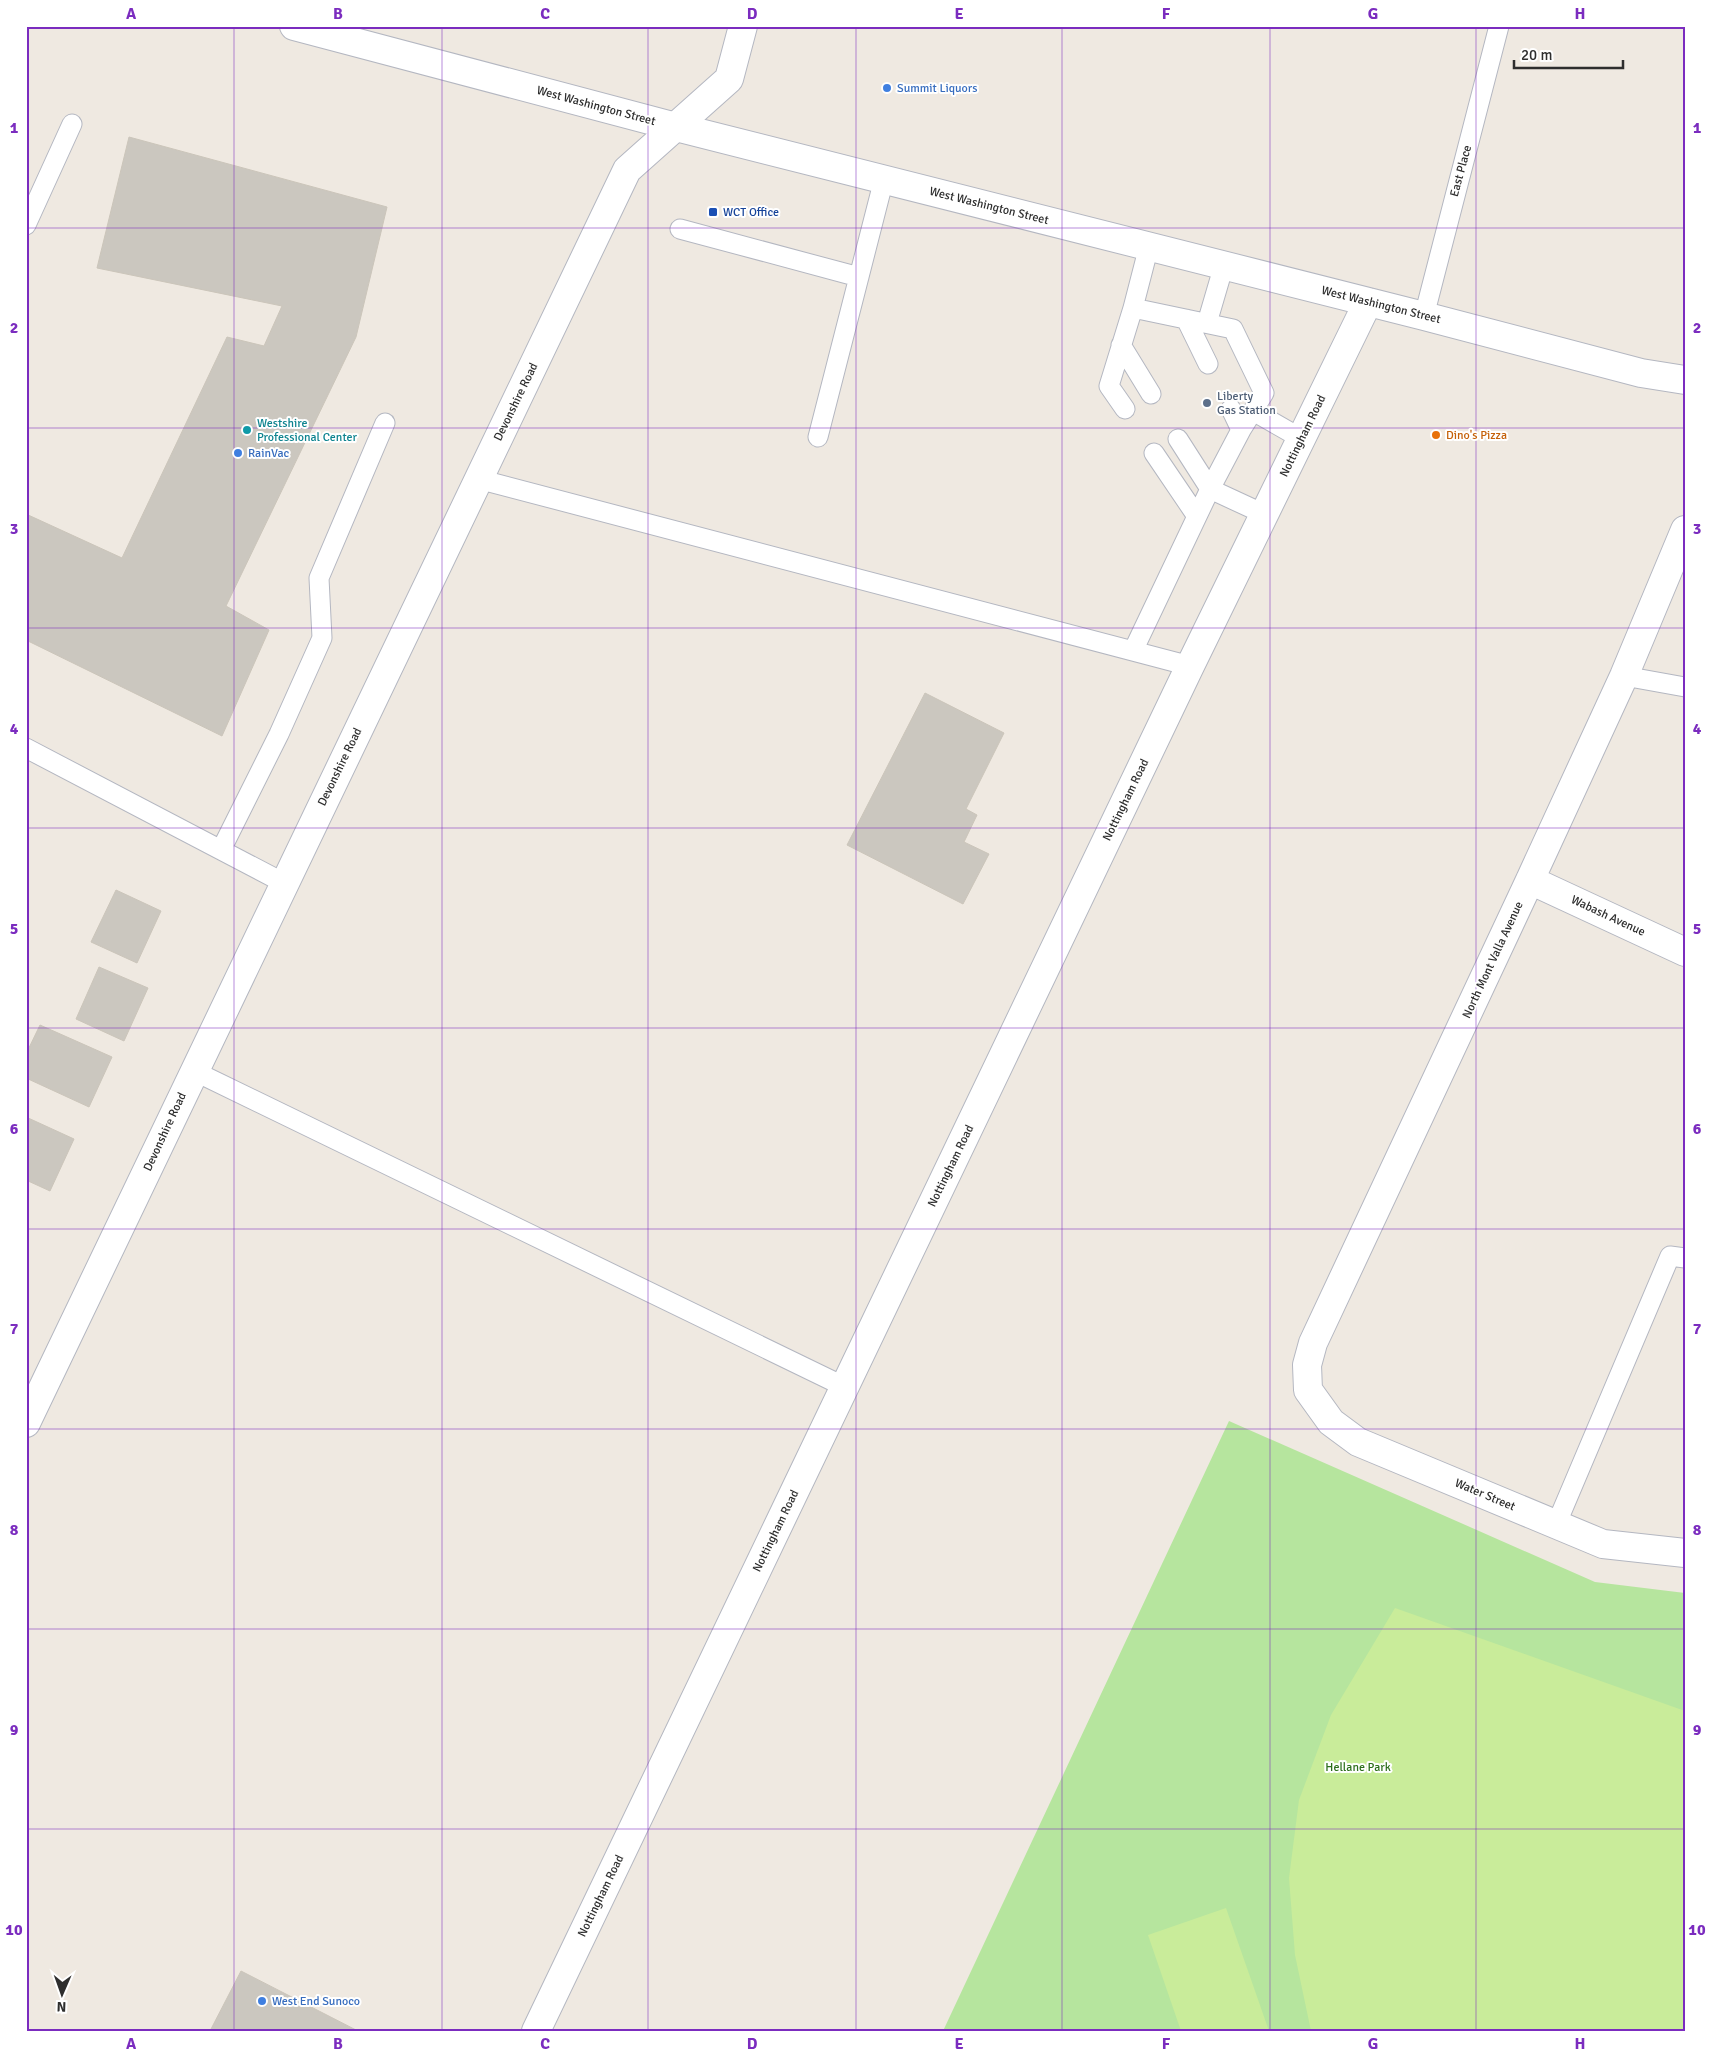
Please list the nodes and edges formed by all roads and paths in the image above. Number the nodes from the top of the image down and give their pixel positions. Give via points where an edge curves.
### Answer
1 (294, 26) edge
2 (743, 26) edge
3 (1499, 26) edge
4 (72, 124) dead end
5 (676, 126) junction
6 (884, 179) junction
7 (26, 224) edge
8 (680, 229) dead end
9 (1149, 246) junction
10 (1224, 265) junction
11 (859, 277) junction
12 (1368, 302) junction
13 (1133, 308) junction
14 (1424, 316) junction
15 (1186, 319) junction
16 (1207, 324) junction
17 (1122, 345) junction
18 (1208, 364) dead end
19 (1685, 380) edge
20 (1151, 394) dead end
21 (1125, 409) dead end
22 (1231, 409) dead end
23 (1253, 411) junction
24 (385, 423) dead end
25 (1241, 430) junction
26 (818, 437) dead end
27 (1178, 439) dead end
28 (1302, 439) junction
29 (1154, 453) dead end
30 (478, 479) junction
31 (1210, 489) junction
32 (1264, 514) junction
33 (1196, 515) junction
34 (1685, 530) edge
35 (1133, 651) junction
36 (1190, 666) junction
37 (1624, 676) junction
38 (1685, 687) edge
39 (26, 748) edge
40 (221, 850) junction
41 (1530, 880) junction
42 (284, 883) junction
43 (1685, 952) edge
44 (194, 1071) junction
45 (1685, 1258) edge
46 (845, 1387) junction
47 (1308, 1390) joint
48 (26, 1423) edge
49 (1556, 1525) junction
50 (1685, 1553) edge
51 (536, 2031) edge

1 - 5 street, West Washington Street
2 - 5 street, Devonshire Road via 729,79
3 - 14 lane, East Place
4 - 7 lane
5 - 6 street, West Washington Street
5 - 30 street, Devonshire Road via 627,170
6 - 9 street, West Washington Street
6 - 11 lane
8 - 11 lane
9 - 10 street, West Washington Street
9 - 13 lane
10 - 12 street, West Washington Street
10 - 16 lane
11 - 26 lane
12 - 14 street, West Washington Street
12 - 28 street, Nottingham Road
13 - 15 lane
13 - 17 lane
14 - 19 street, West Washington Street via 1642,373
15 - 16 lane
15 - 18 lane
16 - 23 lane via 1233,329 1264,393
17 - 20 lane
17 - 21 lane via 1109,386
22 - 25 lane
23 - 25 lane
23 - 28 lane
24 - 40 lane via 319,578 322,638
25 - 31 lane
27 - 31 lane
28 - 32 street, Nottingham Road
29 - 33 lane
30 - 35 lane
30 - 42 street, Devonshire Road
31 - 32 lane
31 - 33 lane
32 - 36 street, Nottingham Road
33 - 35 lane
34 - 37 street, North Mont Valla Avenue
35 - 36 lane
36 - 46 street, Nottingham Road
37 - 38 lane
37 - 41 street, North Mont Valla Avenue
39 - 40 lane
40 - 42 lane
41 - 43 street, Wabash Avenue
41 - 47 street, North Mont Valla Avenue via 1313,1343 1307,1366
42 - 44 street, Devonshire Road
44 - 46 lane
44 - 48 street, Devonshire Road
45 - 49 lane via 1670,1256
46 - 51 street, Nottingham Road
47 - 49 street, Water Street via 1330,1422 1358,1442
49 - 50 street, Water Street via 1603,1544

